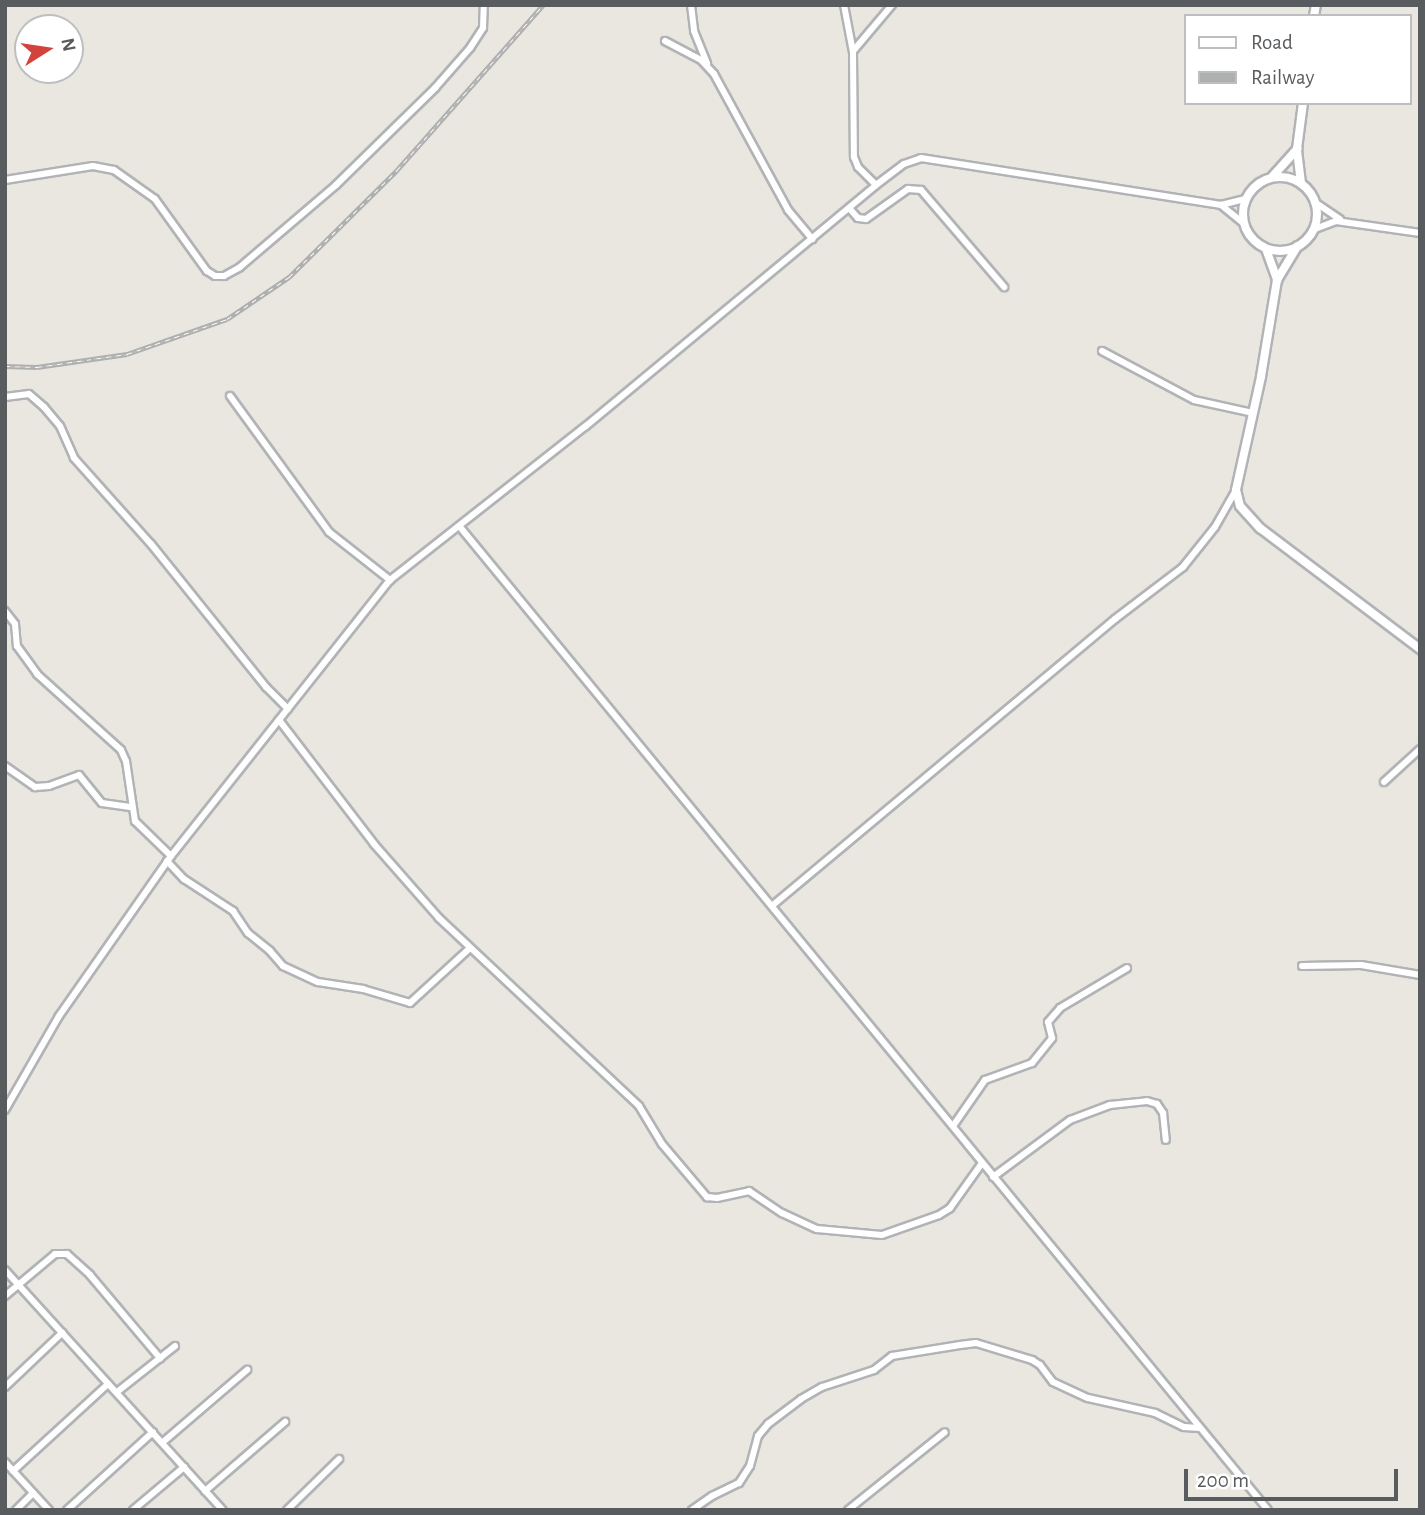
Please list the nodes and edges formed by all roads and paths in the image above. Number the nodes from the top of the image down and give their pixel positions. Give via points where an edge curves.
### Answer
1 (484, 5) edge
2 (691, 5) edge
3 (844, 5) edge
4 (892, 5) edge
5 (666, 41) dead end
6 (853, 52) junction
7 (707, 65) junction
8 (1303, 105) edge
9 (1297, 149) junction
10 (1272, 177) junction
11 (5, 180) edge
12 (1301, 183) junction
13 (876, 185) junction
14 (1245, 199) junction
15 (1316, 203) junction
16 (1221, 205) junction
17 (849, 208) junction
18 (1348, 222) junction
19 (1243, 223) junction
20 (1315, 229) junction
21 (1420, 233) edge
22 (812, 239) junction
23 (1298, 246) junction
24 (1266, 249) junction
25 (1277, 280) junction
26 (1004, 287) dead end
27 (1102, 351) dead end
28 (230, 396) dead end
29 (5, 397) edge
30 (1253, 413) junction
31 (1236, 490) junction
32 (460, 527) junction
33 (390, 580) junction
34 (5, 611) edge
35 (1420, 649) edge
36 (288, 709) junction
37 (279, 720) junction
38 (1420, 749) edge
39 (5, 766) edge
40 (1384, 782) dead end
41 (132, 807) junction
42 (169, 859) junction
43 (773, 905) junction
44 (470, 948) junction
45 (1302, 966) dead end
46 (1126, 968) dead end
47 (1420, 975) edge
48 (5, 1110) edge
49 (953, 1126) junction
50 (1166, 1140) dead end
51 (982, 1163) junction
52 (993, 1177) junction
53 (5, 1270) edge
54 (19, 1284) junction
55 (5, 1296) edge
56 (62, 1333) junction
57 (175, 1346) dead end
58 (160, 1358) junction
59 (247, 1370) dead end
60 (108, 1384) junction
61 (5, 1387) edge
62 (117, 1392) junction
63 (285, 1422) dead end
64 (1200, 1428) junction
65 (153, 1432) junction
66 (945, 1432) dead end
67 (163, 1442) junction
68 (339, 1459) dead end
69 (5, 1462) edge
70 (184, 1468) junction
71 (13, 1471) junction
72 (205, 1491) junction
73 (33, 1493) junction
74 (16, 1510) edge
75 (49, 1510) edge
76 (67, 1510) edge
77 (133, 1510) edge
78 (223, 1510) edge
79 (286, 1510) edge
80 (692, 1510) edge
81 (848, 1510) edge
82 (1268, 1510) edge

1 - 11 street via 483,27 435,88 336,185 224,276 207,271 155,199 114,170 93,166
2 - 7 street via 694,31
3 - 6 street
4 - 6 street
5 - 7 street
6 - 13 street via 854,157
7 - 22 street via 733,104 788,210
8 - 9 street
9 - 10 street
9 - 12 street
10 - 12 street
10 - 14 street
12 - 15 street
13 - 16 street via 904,164 922,158
13 - 17 street
14 - 16 street
14 - 19 street
15 - 18 street
15 - 20 street
16 - 19 street
17 - 22 street
17 - 26 street via 858,218 866,219 908,189 921,190
18 - 20 street via 1336,220
18 - 21 street
19 - 24 street via 1256,243
20 - 23 street
22 - 32 street
23 - 24 street
23 - 25 street
24 - 25 street
25 - 30 street
27 - 30 street via 1194,400
28 - 33 street via 329,532
29 - 36 street via 29,394 44,407 82,467
30 - 31 street
31 - 35 street via 1247,517
31 - 43 street via 1215,527 1183,567
32 - 33 street
32 - 43 street
33 - 36 street
34 - 41 street via 15,624 17,646 37,674 121,750
36 - 37 street
37 - 42 street
37 - 44 street via 374,844
38 - 40 street
39 - 41 street via 34,787 79,775 102,803
41 - 42 street via 140,828
42 - 44 street via 184,879 233,911 248,933 283,966 318,982 410,1003
42 - 48 street via 59,1016
43 - 49 street
44 - 51 street via 639,1106 662,1144 707,1196 749,1191 817,1229 882,1235 950,1208
45 - 47 street via 1361,964
46 - 49 street via 1060,1008 1048,1021 1052,1038 1032,1063 985,1080
49 - 51 street
50 - 52 street via 1163,1113 1157,1104 1110,1105 1070,1120
51 - 52 street
52 - 64 street
53 - 54 street
54 - 55 street
54 - 56 street
54 - 58 street via 55,1254 67,1254
56 - 60 street
56 - 61 street
57 - 58 street
58 - 62 street
59 - 67 street
60 - 62 street
60 - 71 street
62 - 65 street
63 - 72 street
64 - 80 street via 1088,1398 1054,1382 1032,1360 976,1343 960,1345 892,1356 874,1370 801,1399 758,1436 750,1466 739,1483
64 - 82 street
65 - 67 street
65 - 76 street
66 - 81 street
67 - 70 street
68 - 79 street
69 - 71 street
70 - 72 street
70 - 77 street
71 - 73 street
72 - 78 street
73 - 74 street
73 - 75 street

